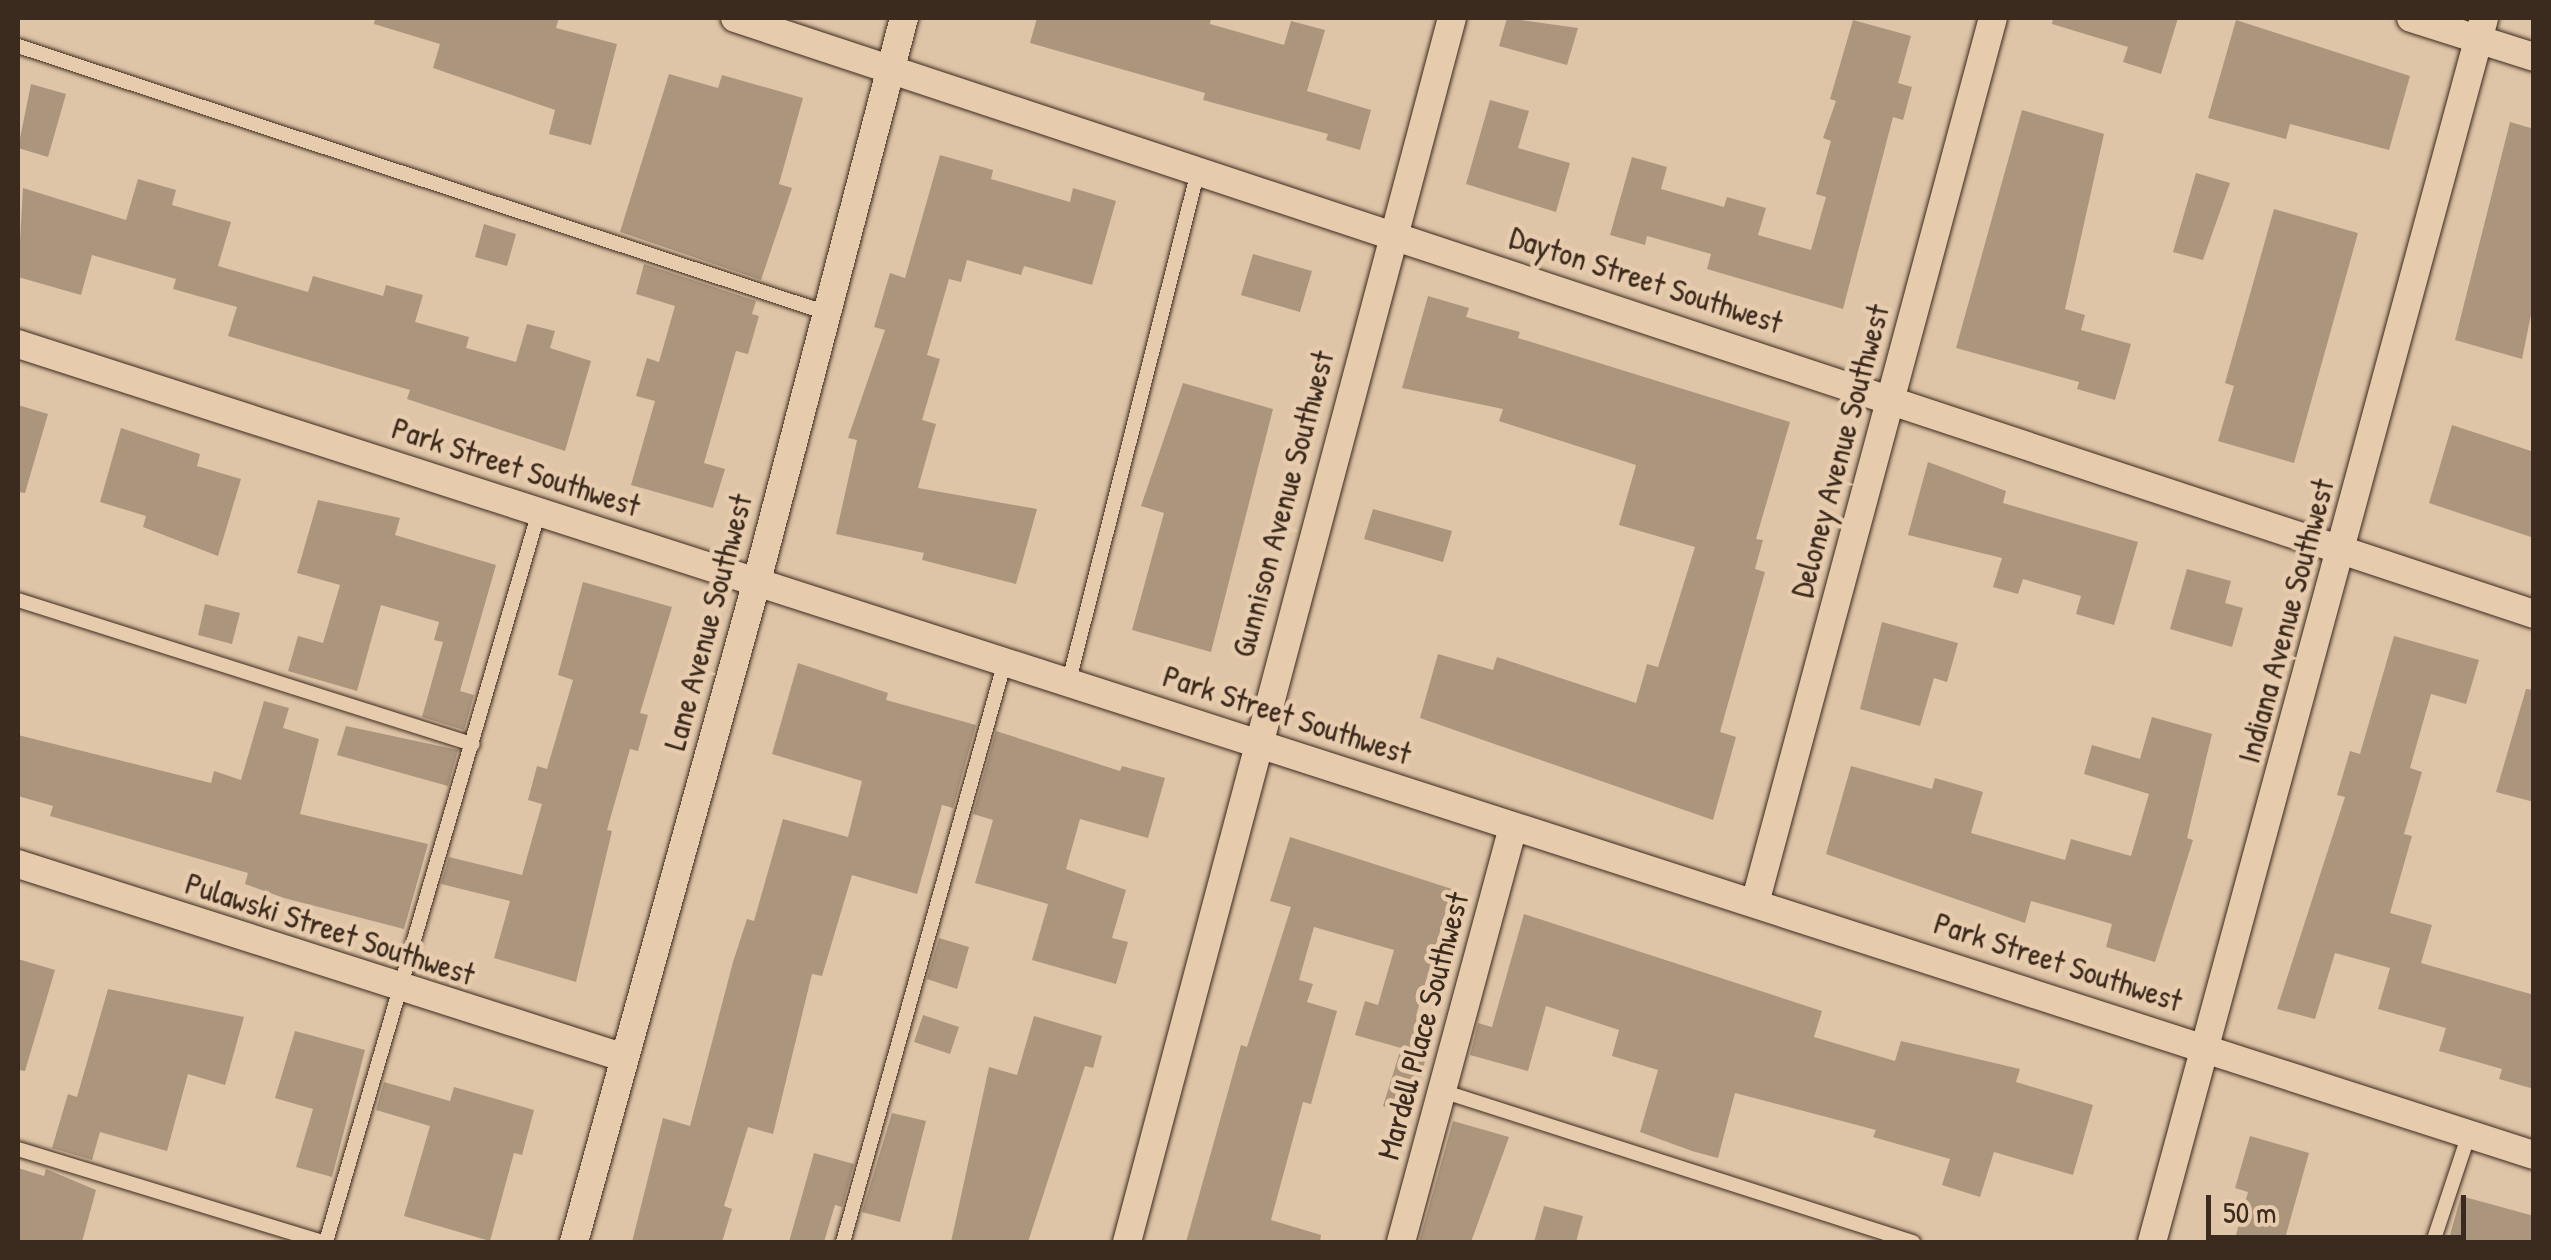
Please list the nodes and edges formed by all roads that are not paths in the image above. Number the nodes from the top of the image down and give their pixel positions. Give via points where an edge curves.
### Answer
1 (735, 18) edge
2 (904, 18) edge
3 (1452, 18) edge
4 (1993, 18) edge
5 (2412, 18) edge
6 (2481, 28) edge
7 (18, 46) edge
8 (2534, 57) edge
9 (891, 68) junction
10 (1198, 170) junction
11 (1392, 234) junction
12 (828, 312) junction
13 (18, 344) edge
14 (1890, 397) junction
15 (539, 511) junction
16 (2341, 553) junction
17 (757, 580) junction
18 (18, 600) edge
19 (2534, 614) edge
20 (1005, 660) junction
21 (1068, 680) junction
22 (1255, 741) junction
23 (473, 744) junction
24 (1513, 827) junction
25 (18, 864) edge
26 (1755, 903) junction
27 (400, 989) junction
28 (2206, 1046) junction
29 (622, 1057) junction
30 (1442, 1091) junction
31 (2470, 1134) junction
32 (18, 1149) edge
33 (2534, 1155) edge
34 (324, 1242) edge
35 (574, 1242) edge
36 (844, 1242) edge
37 (1126, 1242) edge
38 (1401, 1242) edge
39 (1912, 1242) edge
40 (2152, 1242) edge
41 (2434, 1242) edge

1 - 9 street, Dayton Street Southwest
2 - 9 street, Lane Avenue Southwest
3 - 11 street, Gunnison Avenue Southwest
4 - 14 street, Deloney Avenue Southwest
5 - 6 street
6 - 8 street
6 - 16 street, Indiana Avenue Southwest
7 - 12 lane
9 - 10 street, Dayton Street Southwest
9 - 12 street, Lane Avenue Southwest
10 - 11 street, Dayton Street Southwest
10 - 21 lane
11 - 14 street, Dayton Street Southwest
11 - 22 street, Gunnison Avenue Southwest
12 - 17 street, Lane Avenue Southwest
13 - 15 street, Park Street Southwest
14 - 16 street, Dayton Street Southwest
14 - 26 street, Deloney Avenue Southwest
15 - 17 street, Park Street Southwest
15 - 23 lane
16 - 19 street, Dayton Street Southwest
16 - 28 street, Indiana Avenue Southwest
17 - 20 street, Park Street Southwest
17 - 29 street, Lane Avenue Southwest
18 - 23 lane
20 - 21 street, Park Street Southwest
20 - 36 lane
21 - 22 street, Park Street Southwest
22 - 24 street, Park Street Southwest
22 - 37 street, Gunnison Avenue Southwest
23 - 27 lane
24 - 26 street, Park Street Southwest
24 - 30 street, Mardell Place Southwest
25 - 27 street, Pulawski Street Southwest
26 - 28 street, Park Street Southwest
27 - 29 street, Pulawski Street Southwest
27 - 34 lane
28 - 31 street, Park Street Southwest
28 - 40 street, Indiana Avenue Southwest
29 - 35 street, Lane Avenue Southwest
30 - 38 street, Mardell Place Southwest
30 - 39 lane
31 - 33 street, Park Street Southwest
31 - 41 lane
32 - 34 lane

